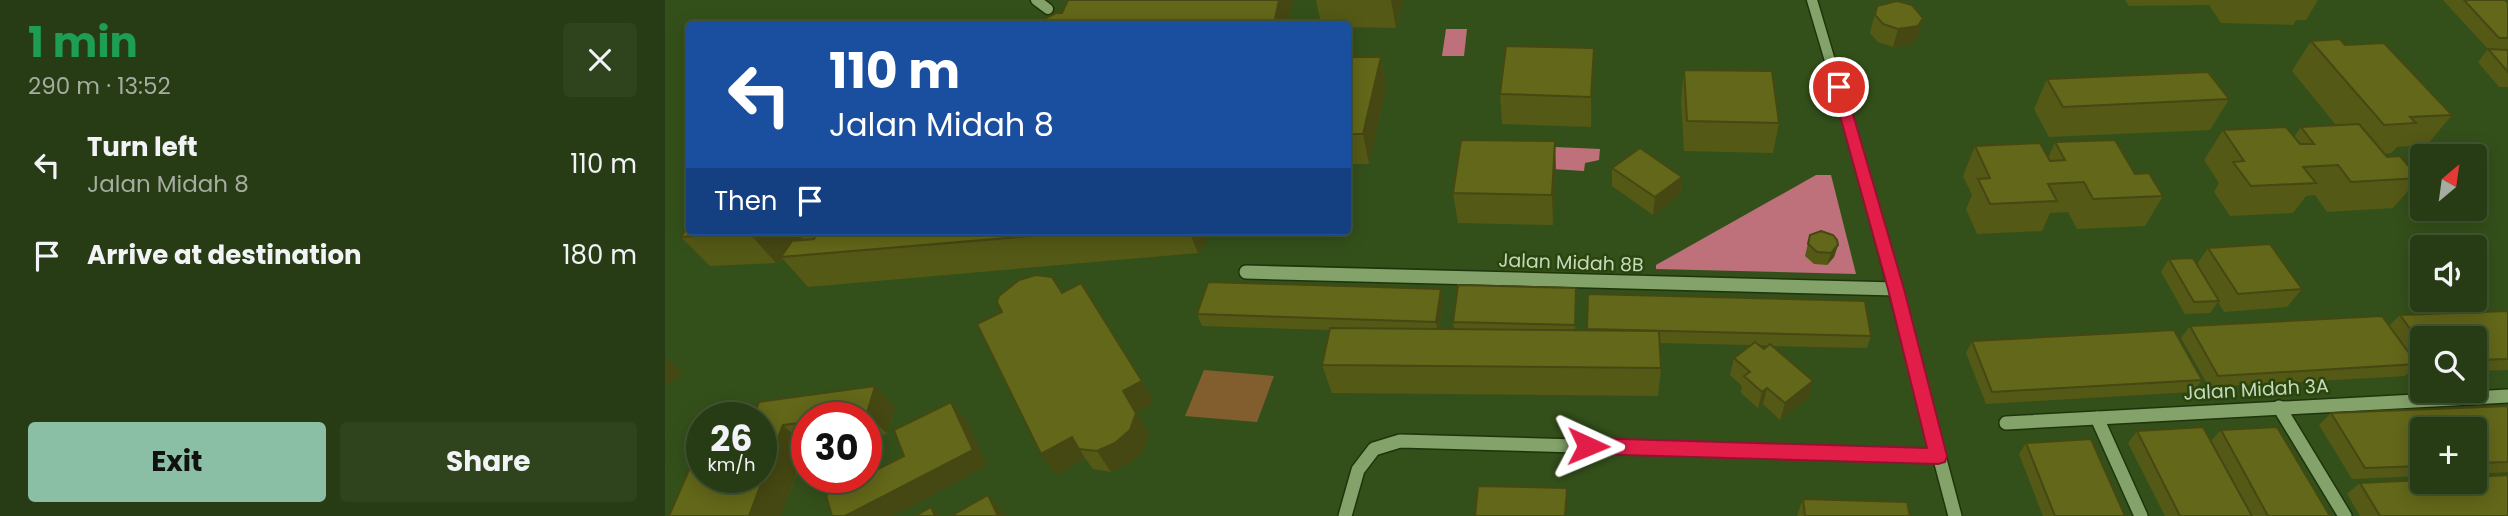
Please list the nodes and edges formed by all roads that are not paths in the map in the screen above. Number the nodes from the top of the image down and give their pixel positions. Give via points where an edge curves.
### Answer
1 (1035, 0) edge
2 (1812, 0) edge
3 (1048, 9) dead end
4 (1246, 272) dead end
5 (1896, 289) junction
6 (2508, 396) edge
7 (2279, 407) junction
8 (2097, 418) junction
9 (2006, 423) dead end
10 (1938, 456) junction
11 (1345, 516) edge
12 (1955, 516) edge
13 (2141, 516) edge
14 (2345, 516) edge

1 - 3 street
2 - 5 street
4 - 5 street, Jalan Midah 8B
5 - 10 street
6 - 7 street, Jalan Midah 3A
7 - 8 street, Jalan Midah 3A
7 - 14 street
8 - 9 street, Jalan Midah 3A
8 - 13 street
10 - 11 street via 1400,441 1374,449 1358,470
10 - 12 street

